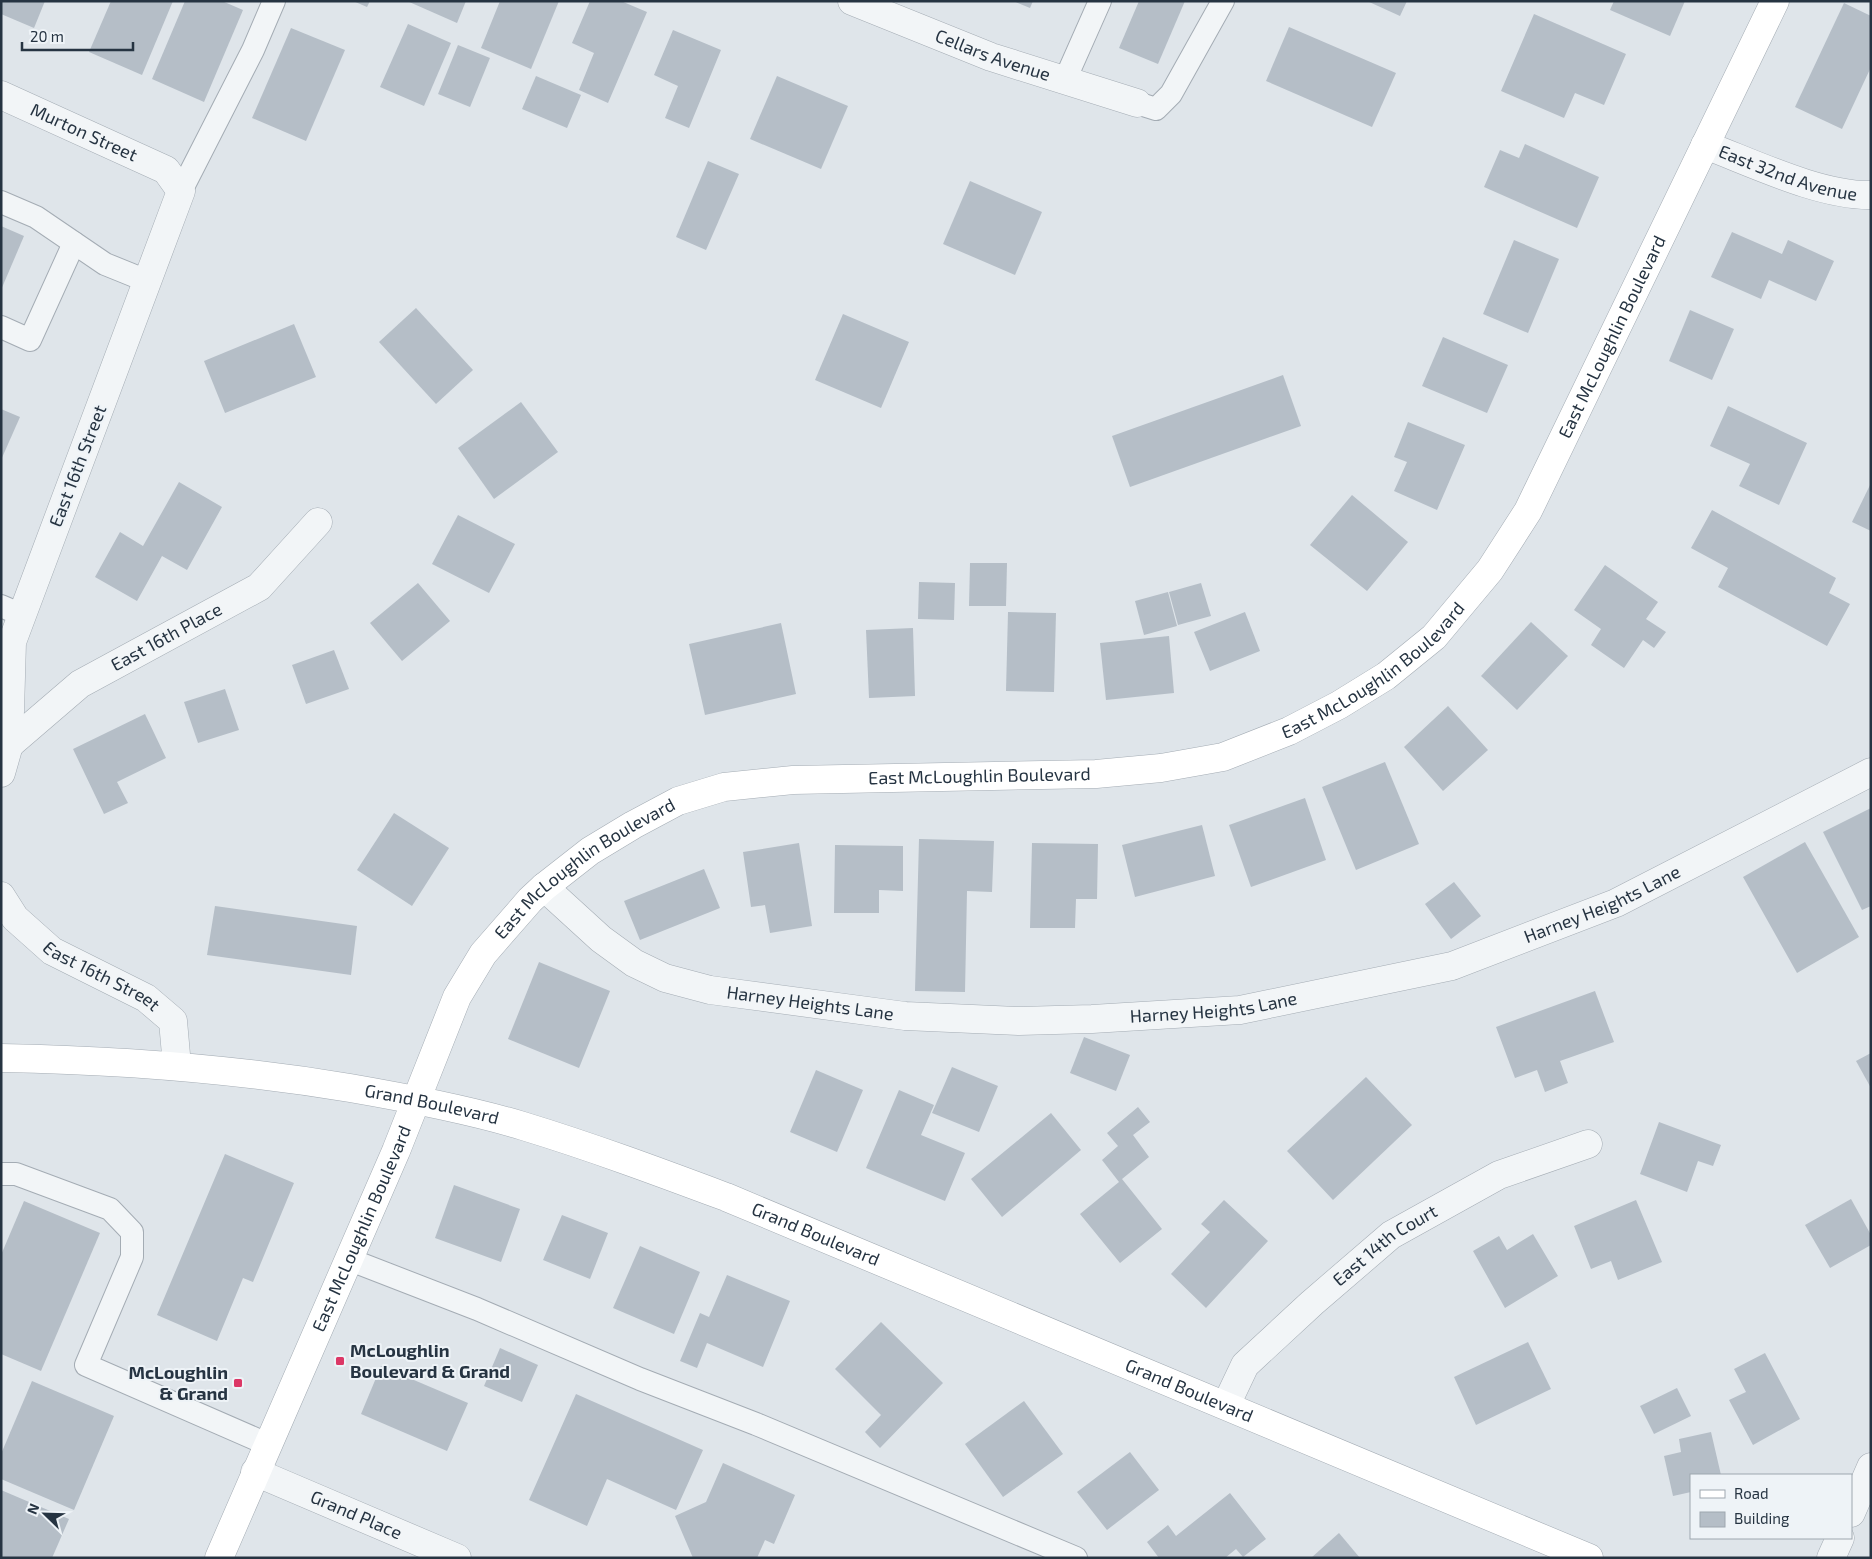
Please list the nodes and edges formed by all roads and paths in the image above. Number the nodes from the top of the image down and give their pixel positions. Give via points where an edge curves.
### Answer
1 (274, 1) edge
2 (852, 1) edge
3 (1100, 1) edge
4 (1223, 1) edge
5 (1775, 1) edge
6 (1065, 80) junction
7 (1, 95) edge
8 (1137, 103) joint
9 (1705, 145) junction
10 (174, 180) junction
11 (1871, 195) edge
12 (1, 202) edge
13 (74, 243) junction
14 (147, 281) junction
15 (1, 327) edge
16 (318, 522) dead end
17 (11, 611) edge
18 (5, 743) edge
19 (1871, 772) edge
20 (1, 773) edge
21 (544, 887) junction
22 (1, 896) edge
23 (1, 1058) edge
24 (177, 1066) junction
25 (416, 1099) junction
26 (1588, 1144) dead end
27 (1, 1174) edge
28 (348, 1259) junction
29 (1226, 1405) junction
30 (267, 1444) junction
31 (1871, 1467) edge
32 (256, 1472) junction
33 (1852, 1511) edge
34 (1840, 1539) edge
35 (219, 1558) edge
36 (457, 1558) edge
37 (1076, 1558) edge
38 (1589, 1558) edge
39 (1831, 1558) edge

1 - 10 lane via 253,50
2 - 6 street, Cellars Avenue via 991,57
3 - 6 lane
4 - 8 lane via 1171,94 1156,109
5 - 9 street, East McLoughlin Boulevard
6 - 8 street, Cellars Avenue
7 - 10 street, Murton Street
9 - 11 street, East 32nd Avenue via 1815,186
9 - 21 street, East McLoughlin Boulevard via 1528,511 1490,570 1434,637 1386,676 1289,731 1223,757 1161,768 1096,774 793,780 724,788 678,801 633,825 590,851
10 - 14 street, East 16th Street
12 - 13 lane via 36,217
13 - 14 lane via 105,264
13 - 15 lane via 30,340
14 - 17 street, East 16th Street
16 - 18 street, East 16th Place via 259,587 80,684
17 - 18 street, East 16th Street
18 - 20 street, East 16th Street
19 - 21 street, Harney Heights Lane via 1616,903 1452,966 1240,1010 1019,1021 905,1016 710,990 665,978 634,963 601,939
21 - 25 street, East McLoughlin Boulevard via 483,954 456,997
22 - 24 street, East 16th Street via 15,918 52,951 146,998 174,1021
23 - 24 street, Grand Boulevard
24 - 25 street, Grand Boulevard via 284,1077
25 - 28 street, East McLoughlin Boulevard
25 - 29 street, Grand Boulevard via 522,1126 617,1156
26 - 29 street, East 14th Court via 1499,1175 1391,1235 1245,1365
27 - 30 lane via 16,1174 110,1209 132,1232 132,1257 86,1365
28 - 30 street, East McLoughlin Boulevard
28 - 37 lane via 477,1309
29 - 38 street, Grand Boulevard
30 - 32 street, East McLoughlin Boulevard
31 - 33 street
32 - 35 street, East McLoughlin Boulevard
32 - 36 street, Grand Place
34 - 39 street

